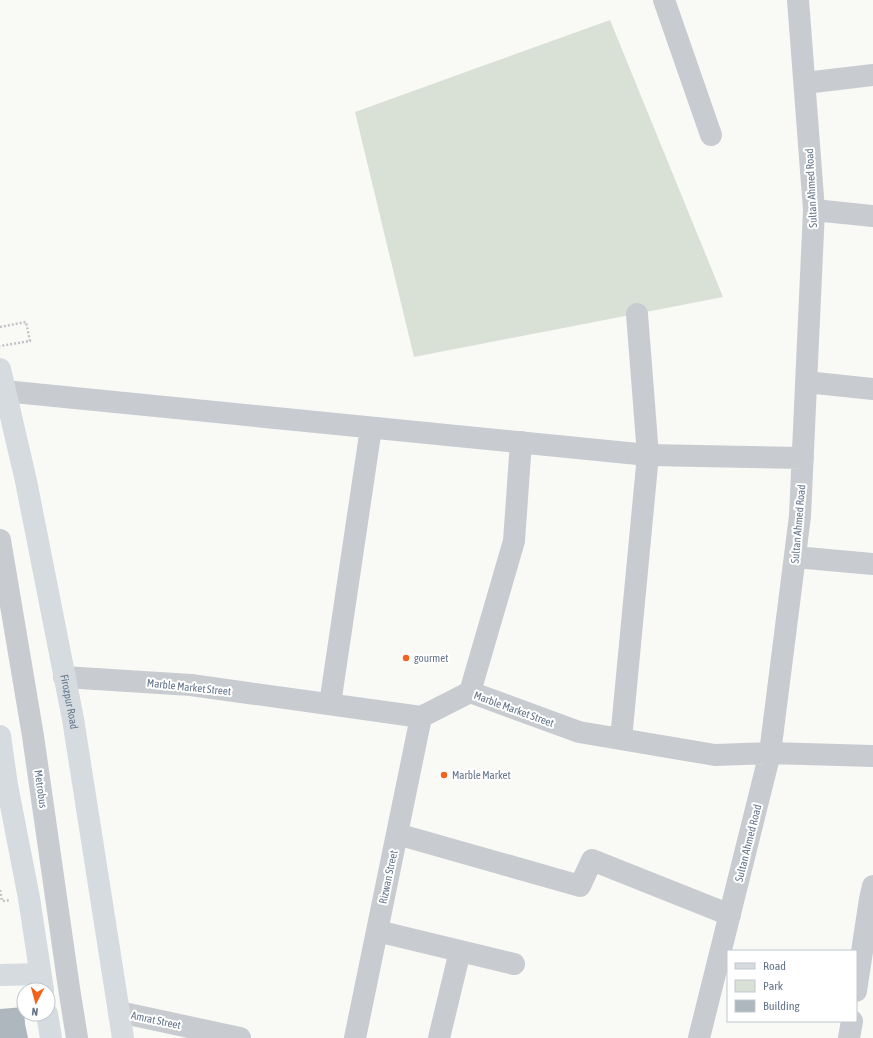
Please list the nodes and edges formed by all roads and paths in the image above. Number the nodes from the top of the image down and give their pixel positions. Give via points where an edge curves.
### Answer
1 (664, 0) edge
2 (798, 0) edge
3 (873, 74) edge
4 (805, 83) junction
5 (711, 135) dead end
6 (814, 210) junction
7 (873, 216) edge
8 (637, 314) dead end
9 (0, 327) edge
10 (0, 346) edge
11 (0, 369) edge
12 (806, 382) junction
13 (873, 389) edge
14 (4, 391) junction
15 (371, 428) junction
16 (521, 442) junction
17 (648, 455) junction
18 (803, 458) junction
19 (0, 540) edge
20 (795, 557) junction
21 (873, 564) edge
22 (64, 677) junction
23 (470, 692) junction
24 (330, 704) junction
25 (421, 717) junction
26 (0, 736) edge
27 (622, 739) junction
28 (770, 753) junction
29 (873, 756) edge
30 (7, 785) junction
31 (0, 811) edge
32 (397, 834) junction
33 (0, 890) edge
34 (872, 895) edge
35 (2, 901) dead end
36 (730, 915) junction
37 (377, 931) junction
38 (460, 951) junction
39 (514, 964) dead end
40 (0, 975) edge
41 (41, 982) edge
42 (857, 985) edge
43 (119, 1012) junction
44 (48, 1022) edge
45 (852, 1022) edge
46 (51, 1038) edge
47 (77, 1038) edge
48 (123, 1038) edge
49 (240, 1038) edge
50 (355, 1038) edge
51 (439, 1038) edge
52 (700, 1038) edge
53 (849, 1038) edge

1 - 5 street
2 - 4 street, Sultan Ahmed Road
3 - 4 street
4 - 6 street, Sultan Ahmed Road
6 - 7 street
6 - 12 street, Sultan Ahmed Road
8 - 17 street
9 - 10 path via 26,322 30,341
11 - 14 main road, Firozpur Road
12 - 13 street
12 - 18 street, Sultan Ahmed Road
14 - 15 street
14 - 22 main road, Firozpur Road via 26,481
15 - 16 street
15 - 24 street
16 - 17 street
16 - 23 street via 514,541
17 - 18 street
17 - 27 street
18 - 20 street, Sultan Ahmed Road
19 - 47 street, Metrobus via 33,736
20 - 21 street
20 - 28 street, Sultan Ahmed Road
22 - 24 street, Marble Market Street via 192,685
22 - 43 main road, Firozpur Road
23 - 25 street, Marble Market Street
23 - 27 street, Marble Market Street via 579,732
24 - 25 street, Marble Market Street
25 - 32 street, Rizwan Street
26 - 30 main road
27 - 28 street, Marble Market Street via 716,755
28 - 29 street, Marble Market Street
28 - 36 street, Sultan Ahmed Road
30 - 31 main road
30 - 41 main road via 29,898
32 - 36 street via 580,886 592,860
32 - 37 street, Rizwan Street
33 - 35 path
34 - 42 street
36 - 52 street, Sultan Ahmed Road
37 - 38 street
37 - 50 street, Rizwan Street
38 - 39 street
38 - 51 street
40 - 41 main road
43 - 48 main road, Firozpur Road
43 - 49 street, Amrat Street
44 - 46 main road
45 - 53 street

